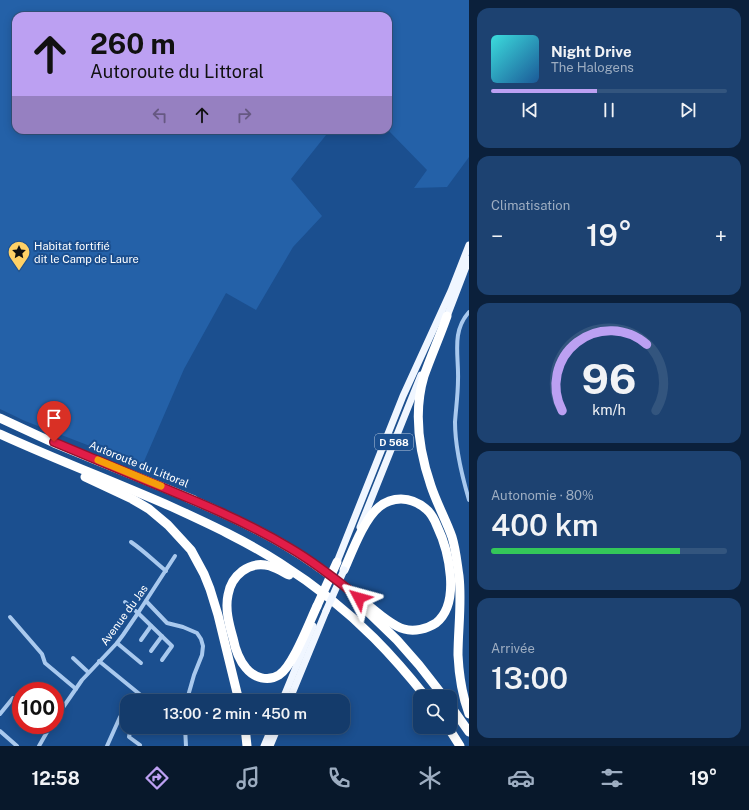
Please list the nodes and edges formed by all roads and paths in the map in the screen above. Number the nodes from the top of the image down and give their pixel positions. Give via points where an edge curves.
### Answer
1 (469, 245) edge
2 (469, 259) edge
3 (469, 312) edge
4 (447, 316) junction
5 (0, 418) edge
6 (0, 434) edge
7 (188, 498) junction
8 (469, 500) edge
9 (131, 542) dead end
10 (175, 556) dead end
11 (338, 560) joint
12 (344, 570) junction
13 (166, 571) junction
14 (146, 601) junction
15 (125, 602) dead end
16 (321, 608) junction
17 (138, 613) junction
18 (10, 616) dead end
19 (151, 626) junction
20 (162, 636) junction
21 (141, 640) dead end
22 (117, 643) junction
23 (151, 651) dead end
24 (73, 658) dead end
25 (162, 660) dead end
26 (99, 661) junction
27 (141, 663) dead end
28 (88, 672) junction
29 (419, 688) joint
30 (76, 689) junction
31 (439, 690) edge
32 (139, 694) edge
33 (189, 694) edge
34 (237, 694) edge
35 (285, 694) edge
36 (291, 694) edge
37 (12, 699) edge
38 (64, 706) edge
39 (0, 714) edge
40 (469, 714) edge
41 (457, 715) edge
42 (120, 717) edge
43 (0, 731) edge
44 (469, 732) edge
45 (45, 734) edge
46 (130, 734) edge
47 (185, 734) edge
48 (246, 734) edge
49 (269, 734) edge
50 (275, 734) edge
51 (452, 734) edge
52 (140, 745) edge
53 (17, 746) edge
54 (39, 746) edge
55 (107, 746) edge
56 (186, 746) edge
57 (248, 746) edge
58 (264, 746) edge
59 (270, 746) edge
60 (460, 746) edge

1 - 11 main road, D 568 via 403,396
2 - 4 main road, D 568
3 - 8 street via 457,336 455,422 457,446
4 - 12 main road, D 568 via 375,488
4 - 40 highway via 424,376 418,420 423,462 456,553 460,592 459,676
5 - 7 highway, Autoroute du Littoral
6 - 29 highway via 206,522 280,563 342,609 378,642
6 - 34 highway via 132,499 149,509 173,530 191,550 204,574 218,615
7 - 12 highway via 235,518 292,549 391,623 403,629 430,626 440,619 448,605 448,555 441,535 427,510 407,499 385,502 372,513
7 - 31 highway, Autoroute du Littoral via 267,538 326,576 397,640
9 - 13 street
10 - 13 street, Avenue du Jas
11 - 16 highway, bridge
12 - 16 main road, D 568, bridge
13 - 14 street, Avenue du Jas
14 - 17 street, Avenue du Jas
14 - 33 street via 167,623 183,627 201,639 202,655
15 - 17 street
16 - 29 highway via 288,665 278,675 267,679 260,678 253,675 242,663 230,626 228,596 231,584 237,574 246,568 256,565 268,566 297,580 335,607
16 - 35 main road, D 568
16 - 36 main road, D 568
17 - 19 street
17 - 22 street, Avenue du Jas
18 - 30 street via 42,654 45,663
19 - 20 street
19 - 21 street
20 - 23 street
20 - 25 street via 172,646
22 - 26 street, Avenue du Jas
22 - 27 street
24 - 28 street
26 - 28 street, Avenue du Jas
26 - 32 street
28 - 30 street, Avenue du Jas
30 - 38 street, Avenue du Jas
37 - 39 street
41 - 44 highway
42 - 55 street
43 - 53 street
45 - 54 street
46 - 52 street via 129,738
47 - 56 street
48 - 57 highway
49 - 58 main road
50 - 59 main road
51 - 60 highway

